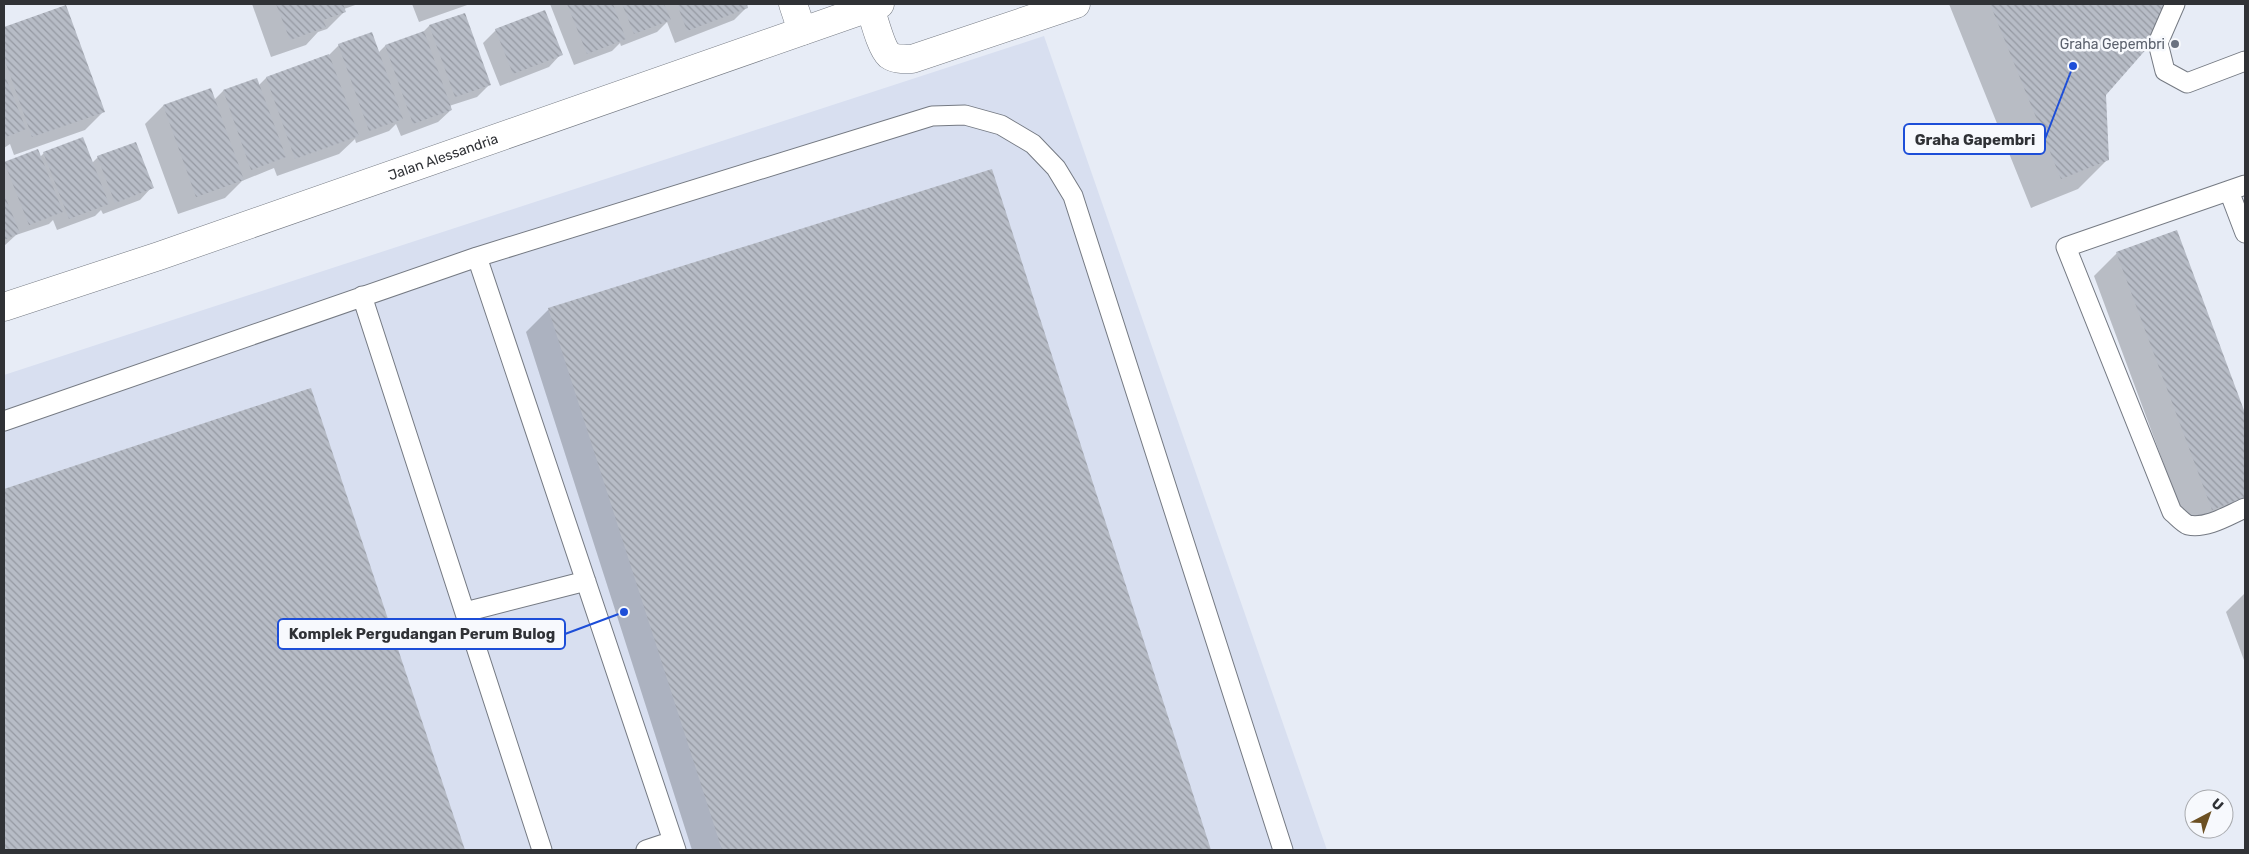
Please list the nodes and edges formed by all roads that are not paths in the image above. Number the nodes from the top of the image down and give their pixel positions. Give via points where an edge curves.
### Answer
1 (793, 4) edge
2 (1076, 4) edge
3 (2175, 4) edge
4 (875, 6) edge
5 (802, 31) junction
6 (2245, 61) edge
7 (2237, 188) edge
8 (2245, 233) edge
9 (477, 257) junction
10 (362, 296) junction
11 (4, 307) edge
12 (4, 421) edge
13 (2245, 508) edge
14 (586, 581) junction
15 (465, 612) junction
16 (674, 846) edge
17 (542, 850) edge
18 (646, 850) edge
19 (1284, 850) edge

1 - 5 street
2 - 4 street via 912,59 900,60 885,50
3 - 6 lane via 2158,43 2165,71 2187,83
4 - 5 street, Jalan Alessandria
5 - 11 street, Jalan Alessandria
7 - 8 lane
7 - 13 lane via 2066,247 2172,512 2186,525 2201,525
9 - 10 lane
9 - 14 lane
9 - 19 lane via 932,116 964,115 1001,125 1033,144 1056,168 1073,196
10 - 12 lane
10 - 15 lane
14 - 15 lane
14 - 16 lane
15 - 17 lane
16 - 18 lane

